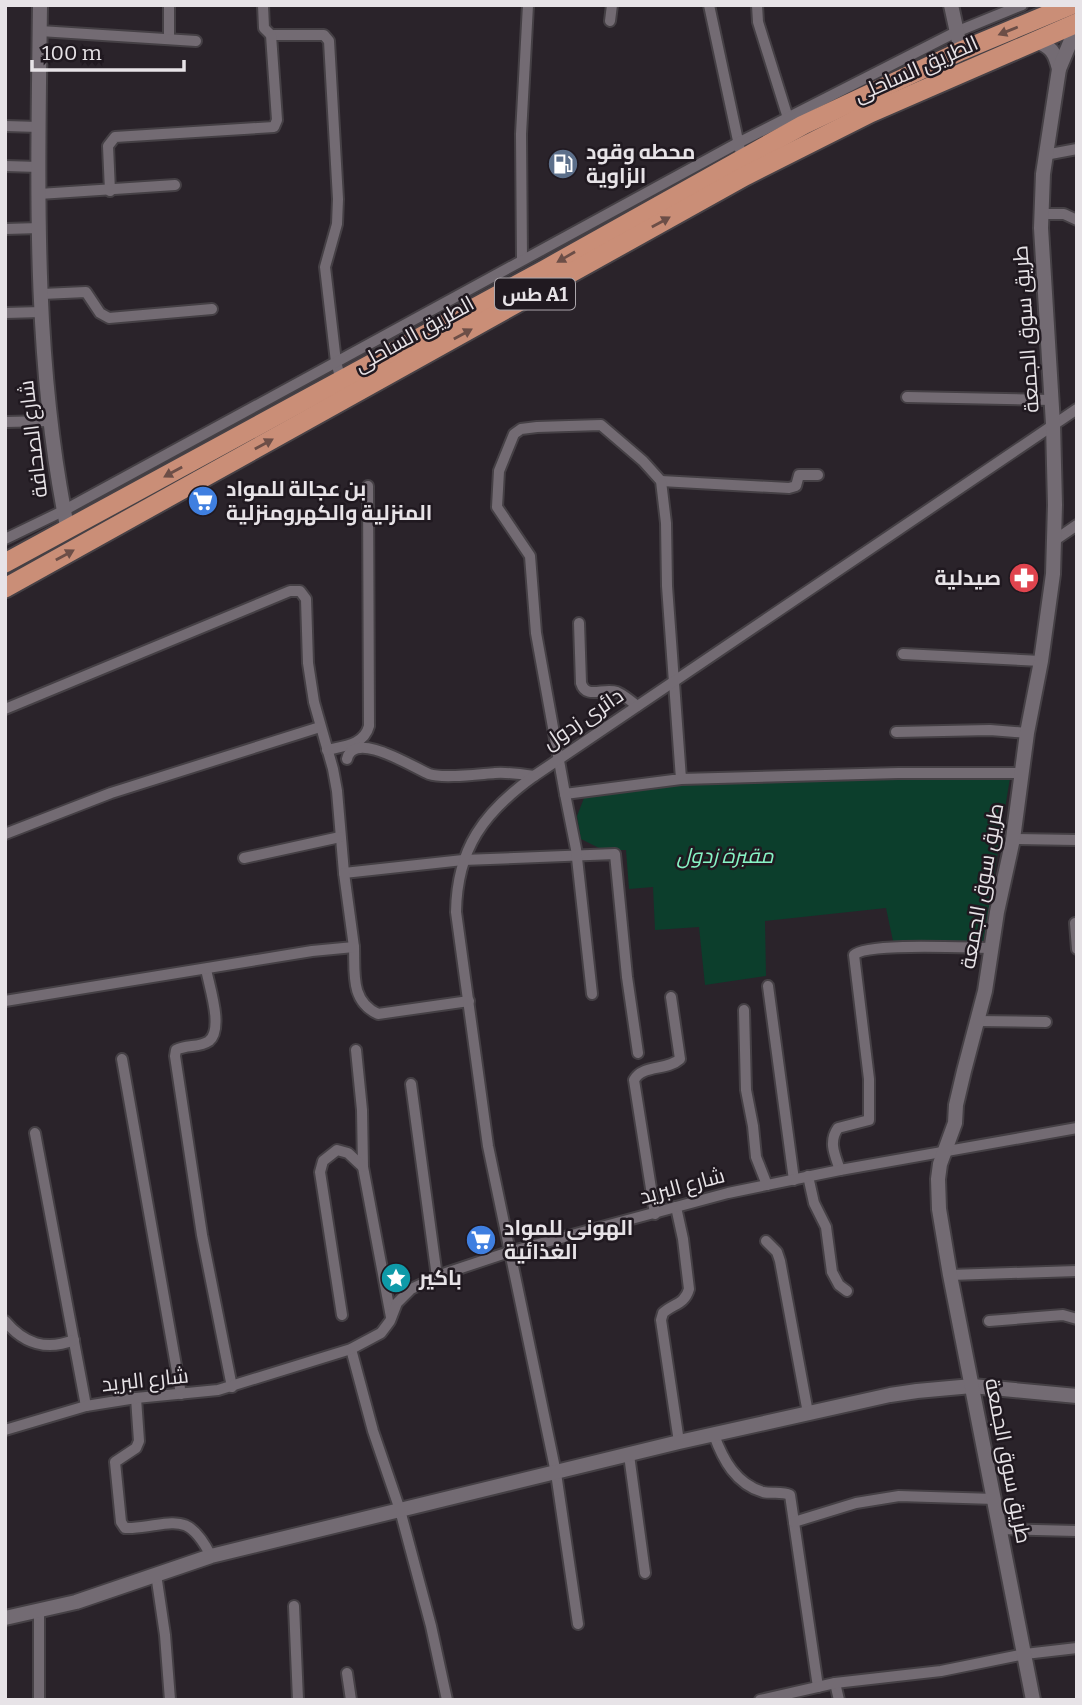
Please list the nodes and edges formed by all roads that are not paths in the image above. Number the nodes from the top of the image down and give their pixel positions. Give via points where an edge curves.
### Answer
1 (40, 5) edge
2 (169, 5) edge
3 (263, 5) edge
4 (528, 5) edge
5 (612, 5) edge
6 (709, 5) edge
7 (757, 5) edge
8 (951, 5) edge
9 (1022, 5) edge
10 (1071, 5) edge
11 (610, 21) dead end
12 (1077, 25) edge
13 (40, 31) junction
14 (271, 35) junction
15 (169, 39) junction
16 (196, 41) dead end
17 (1035, 41) junction
18 (959, 42) junction
19 (1059, 69) junction
20 (788, 118) junction
21 (5, 126) edge
22 (39, 127) junction
23 (1077, 149) edge
24 (1045, 155) junction
25 (742, 159) junction
26 (5, 166) edge
27 (39, 167) junction
28 (175, 185) dead end
29 (110, 191) junction
30 (39, 194) junction
31 (1041, 214) junction
32 (1077, 220) edge
33 (40, 228) junction
34 (5, 229) edge
35 (522, 260) junction
36 (42, 294) junction
37 (212, 309) dead end
38 (42, 312) junction
39 (5, 313) edge
40 (339, 371) junction
41 (907, 397) dead end
42 (1051, 401) junction
43 (1077, 409) edge
44 (50, 421) junction
45 (5, 422) edge
46 (1053, 424) junction
47 (817, 475) dead end
48 (661, 481) junction
49 (368, 486) dead end
50 (63, 511) junction
51 (1077, 525) edge
52 (68, 531) junction
53 (5, 539) edge
54 (1055, 540) junction
55 (5, 563) edge
56 (5, 588) edge
57 (579, 622) dead end
58 (904, 654) dead end
59 (1041, 661) junction
60 (675, 680) junction
61 (636, 706) junction
62 (5, 709) edge
63 (320, 727) junction
64 (896, 732) dead end
65 (1027, 733) junction
66 (327, 750) junction
67 (559, 758) junction
68 (347, 759) dead end
69 (1022, 773) junction
70 (534, 776) junction
71 (681, 779) junction
72 (565, 794) junction
73 (5, 834) edge
74 (340, 837) junction
75 (1013, 839) junction
76 (1077, 840) edge
77 (577, 856) junction
78 (244, 858) dead end
79 (464, 860) junction
80 (344, 873) junction
81 (1075, 923) edge
82 (354, 947) junction
83 (992, 948) junction
84 (1077, 949) edge
85 (206, 969) junction
86 (768, 986) dead end
87 (592, 994) dead end
88 (671, 997) dead end
89 (5, 1001) edge
90 (469, 1001) junction
91 (744, 1010) dead end
92 (976, 1021) junction
93 (1046, 1022) dead end
94 (356, 1050) dead end
95 (638, 1054) dead end
96 (122, 1059) dead end
97 (411, 1084) dead end
98 (1077, 1128) edge
99 (35, 1133) dead end
100 (945, 1150) junction
101 (363, 1167) junction
102 (840, 1170) junction
103 (808, 1176) junction
104 (794, 1180) junction
105 (767, 1185) junction
106 (677, 1207) junction
107 (655, 1214) junction
108 (766, 1241) dead end
109 (509, 1252) junction
110 (1077, 1271) edge
111 (950, 1275) junction
112 (437, 1277) junction
113 (847, 1291) dead end
114 (342, 1315) dead end
115 (391, 1317) junction
116 (1077, 1319) edge
117 (5, 1321) edge
118 (989, 1321) dead end
119 (74, 1340) junction
120 (351, 1349) junction
121 (972, 1386) junction
122 (232, 1387) junction
123 (181, 1394) junction
124 (1077, 1396) edge
125 (136, 1398) junction
126 (86, 1406) junction
127 (808, 1413) junction
128 (5, 1430) edge
129 (714, 1435) junction
130 (679, 1442) junction
131 (629, 1455) junction
132 (556, 1473) junction
133 (995, 1499) junction
134 (400, 1510) junction
135 (794, 1522) junction
136 (1000, 1528) junction
137 (1077, 1531) edge
138 (211, 1556) junction
139 (645, 1573) dead end
140 (156, 1574) junction
141 (294, 1606) dead end
142 (39, 1612) junction
143 (5, 1618) edge
144 (579, 1624) dead end
145 (1077, 1648) edge
146 (1025, 1654) junction
147 (347, 1673) dead end
148 (835, 1683) junction
149 (818, 1687) junction
150 (38, 1700) edge
151 (170, 1700) edge
152 (298, 1700) edge
153 (351, 1700) edge
154 (447, 1700) edge
155 (760, 1700) edge
156 (839, 1700) edge
157 (1033, 1700) edge

1 - 13 street, شارع الصحافة
2 - 15 street
3 - 14 street via 264,29
4 - 35 street via 521,134
5 - 11 street
6 - 25 street
7 - 20 street via 758,22
8 - 18 street
9 - 18 street
10 -> 18 highway, الطريق الساحلى / طس A1
12 - 17 highway, الطريق الساحلى / طس A1
12 - 19 street, طريق سوق الجمعة
13 - 15 street
13 - 22 street, شارع الصحافة
14 - 29 street via 278,120 274,127 115,137 108,146
14 - 40 street via 324,35 329,41 338,200 337,224 325,267
15 - 16 street
17 - 19 street via 1056,54
17 - 25 highway, الطريق الساحلى / طس A1 via 870,113
18 - 20 street
18 - 25 highway, الطريق الساحلى / طس A1
19 - 24 street, طريق سوق الجمعة
20 - 25 street
21 - 22 street
22 - 27 street, شارع الصحافة
23 - 24 street
24 - 31 street, طريق سوق الجمعة
25 - 35 street
25 -> 40 highway, الطريق الساحلى / طس A1 via 544,270
56 -> 25 highway, الطريق الساحلى / طس A1
26 - 27 street
27 - 30 street, شارع الصحافة
28 - 29 street
29 - 30 street
30 - 33 street, شارع الصحافة
31 - 32 street via 1064,214
31 - 42 street, طريق سوق الجمعة
33 - 34 street
33 - 36 street, شارع الصحافة
35 - 40 street
36 - 37 street via 86,292 108,318
36 - 38 street, شارع الصحافة
38 - 39 street
38 - 44 street, شارع الصحافة
40 - 50 street
40 -> 52 highway, الطريق الساحلى / طس A1
41 - 42 street
42 - 46 street, طريق سوق الجمعة
43 - 46 street, دائرى زدول
44 - 45 street
44 - 50 street, شارع الصحافة
46 - 54 street, طريق سوق الجمعة
46 - 60 street, دائرى زدول
47 - 48 street via 799,475 796,486 789,488
48 - 60 street
48 - 67 street via 601,425 521,429 514,434 500,467 497,507 530,556 536,633
49 - 66 street via 369,726 361,741
50 - 52 street, شارع الصحافة
50 - 53 street
51 - 54 street
52 - 55 highway, الطريق الساحلى / طس A1
54 - 59 street, طريق سوق الجمعة
57 - 61 street via 583,689 614,691
58 - 59 street
59 - 65 street, طريق سوق الجمعة
60 - 61 street, دائرى زدول
60 - 71 street
61 - 67 street, دائرى زدول
62 - 63 street via 295,589 306,599 308,663
63 - 66 street
63 - 73 street via 111,793
64 - 65 street
65 - 69 street, طريق سوق الجمعة
66 - 74 street via 337,791
67 - 70 street, دائرى زدول
67 - 72 street
68 - 70 street via 352,751 367,748 435,775
69 - 71 street
69 - 75 street, طريق سوق الجمعة
70 - 79 street, دائرى زدول via 494,808
71 - 72 street
72 - 77 street
74 - 78 street
74 - 80 street
75 - 76 street
75 - 83 street, طريق سوق الجمعة
77 - 79 street
77 - 87 street
77 - 95 street via 615,854
79 - 80 street
79 - 90 street, دائرى زدول via 456,912
80 - 82 street
81 - 84 street
82 - 85 street
82 - 90 street via 355,988 367,1009 378,1014
83 - 92 street, طريق سوق الجمعة
83 - 102 street via 880,948 853,954 869,1079 869,1120 838,1128 833,1136
85 - 89 street
85 - 122 street via 217,1023 215,1035 198,1046 176,1050 175,1056 202,1235
86 - 104 street
88 - 107 street via 680,1059 641,1072 634,1080
90 - 109 street, دائرى زدول via 488,1146
91 - 105 street via 746,1090 756,1157
92 - 93 street
92 - 100 street, طريق سوق الجمعة via 955,1124
94 - 101 street
96 - 123 street
97 - 112 street
98 - 100 street, شارع البريد
99 - 119 street
100 - 102 street, شارع البريد
100 - 111 street, طريق سوق الجمعة via 938,1193
101 - 114 street via 348,1153 337,1150 323,1161 320,1172
101 - 115 street
102 - 103 street, شارع البريد
103 - 104 street, شارع البريد
103 - 113 street via 826,1227 832,1272
104 - 105 street, شارع البريد
105 - 106 street, شارع البريد
106 - 107 street, شارع البريد
106 - 130 street via 689,1289 687,1297 663,1313 661,1320
107 - 109 street, شارع البريد
108 - 127 street via 777,1252
109 - 112 street, شارع البريد
109 - 132 street, دائرى زدول
110 - 111 street
111 - 121 street, طريق سوق الجمعة
112 - 115 street, شارع البريد via 411,1289
115 - 120 street, شارع البريد via 375,1338
116 - 118 street via 1063,1315
117 - 119 street via 30,1343 60,1346
119 - 126 street
120 - 122 street, شارع البريد
120 - 134 street
121 - 124 street
121 - 127 street via 917,1391
121 - 133 street, طريق سوق الجمعة
122 - 123 street, شارع البريد
123 - 125 street, شارع البريد
125 - 126 street, شارع البريد
125 - 138 street via 139,1441 115,1462 121,1522 125,1528 181,1523 200,1535
126 - 128 street, شارع البريد
127 - 129 street
129 - 130 street
129 - 135 street via 729,1468 740,1479 761,1491 788,1493
130 - 131 street
131 - 132 street
131 - 139 street
132 - 134 street
132 - 144 street, دائرى زدول
133 - 135 street via 899,1496 856,1503
133 - 136 street, طريق سوق الجمعة
134 - 138 street
134 - 154 street
135 - 149 street
136 - 137 street
136 - 146 street, طريق سوق الجمعة
138 - 140 street
140 - 142 street
140 - 151 street
141 - 152 street
142 - 143 street
142 - 150 street
145 - 146 street
146 - 148 street via 941,1671
146 - 157 street, طريق سوق الجمعة
147 - 153 street
148 - 149 street
148 - 156 street
149 - 155 street

